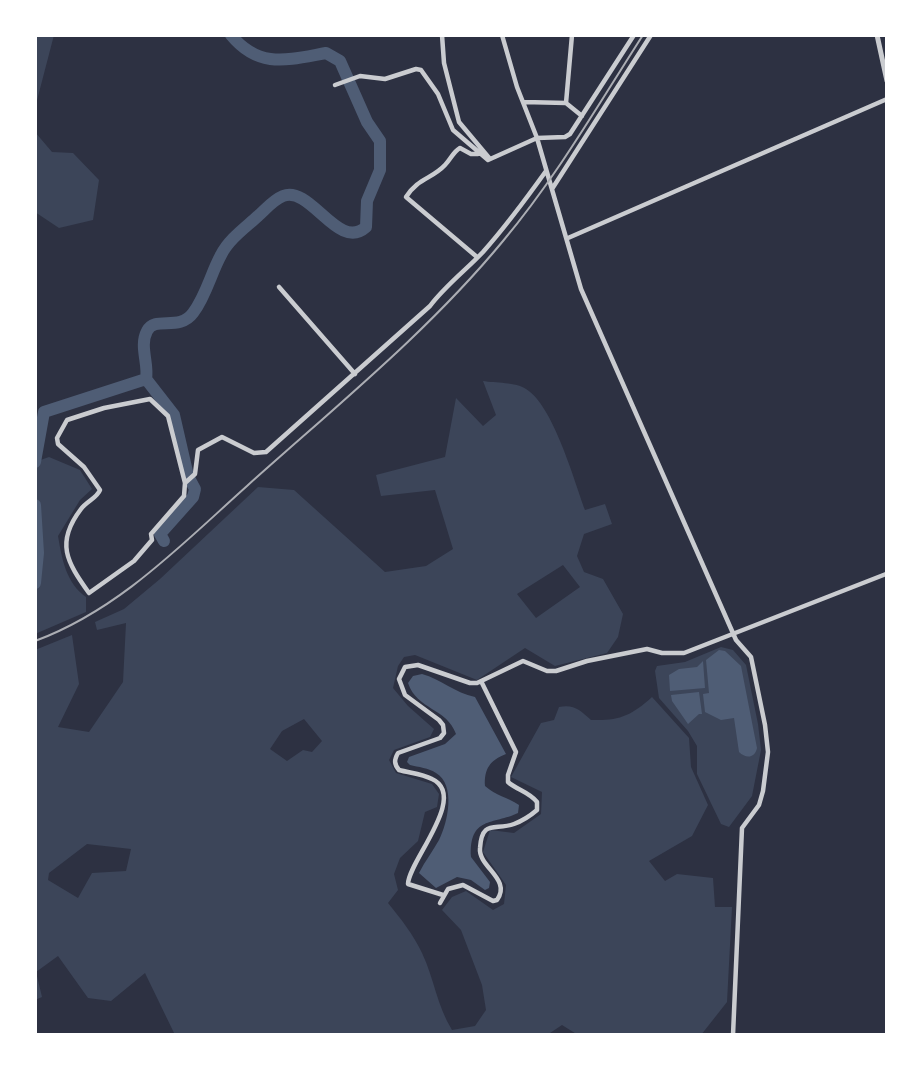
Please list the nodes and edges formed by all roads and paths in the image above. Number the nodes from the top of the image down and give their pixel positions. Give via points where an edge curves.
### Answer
1 (442, 35) edge
2 (502, 35) edge
3 (572, 35) edge
4 (634, 35) edge
5 (651, 35) edge
6 (877, 35) edge
7 (887, 81) edge
8 (338, 84) dead end
9 (887, 99) edge
10 (524, 102) junction
11 (566, 103) junction
12 (582, 116) junction
13 (537, 138) junction
14 (480, 154) junction
15 (490, 159) junction
16 (547, 171) junction
17 (552, 189) junction
18 (568, 238) junction
19 (477, 257) junction
20 (279, 287) dead end
21 (355, 374) junction
22 (188, 480) junction
23 (886, 574) edge
24 (733, 632) junction
25 (481, 681) junction
26 (443, 895) junction
27 (440, 903) dead end
28 (733, 1035) edge

1 - 15 street via 459,122
2 - 10 street
3 - 11 street
4 - 12 street
5 - 17 street
6 - 7 street
8 - 14 street via 360,76 386,79 421,70 439,94 453,130
9 - 18 street
10 - 11 street
10 - 13 street
11 - 12 street
12 - 13 street via 567,136
13 - 15 street
13 - 16 street
14 - 15 street
14 - 19 street via 455,150 442,168 422,178 406,197
16 - 17 street
16 - 19 street
17 - 18 street
18 - 24 street via 581,289
19 - 21 street
20 - 21 street
21 - 22 street via 266,452 259,455 222,437 198,450
22 - 22 street via 168,416 150,399 66,420 58,444 84,467 100,490 72,521 65,543 68,559 89,593 144,550 151,534 184,496
23 - 24 street
24 - 25 street via 684,653 647,649 556,671 523,662
24 - 28 street via 751,657 768,752 759,805 742,828
25 - 26 street via 516,751 508,782 531,795 537,810 512,825 484,831 479,851 498,880 497,900 463,885
25 - 26 street via 470,683 418,665 405,667 399,679 405,695 443,725 440,738 407,748 395,759 399,770 433,779 443,791 432,836 408,878 408,884
26 - 27 street

